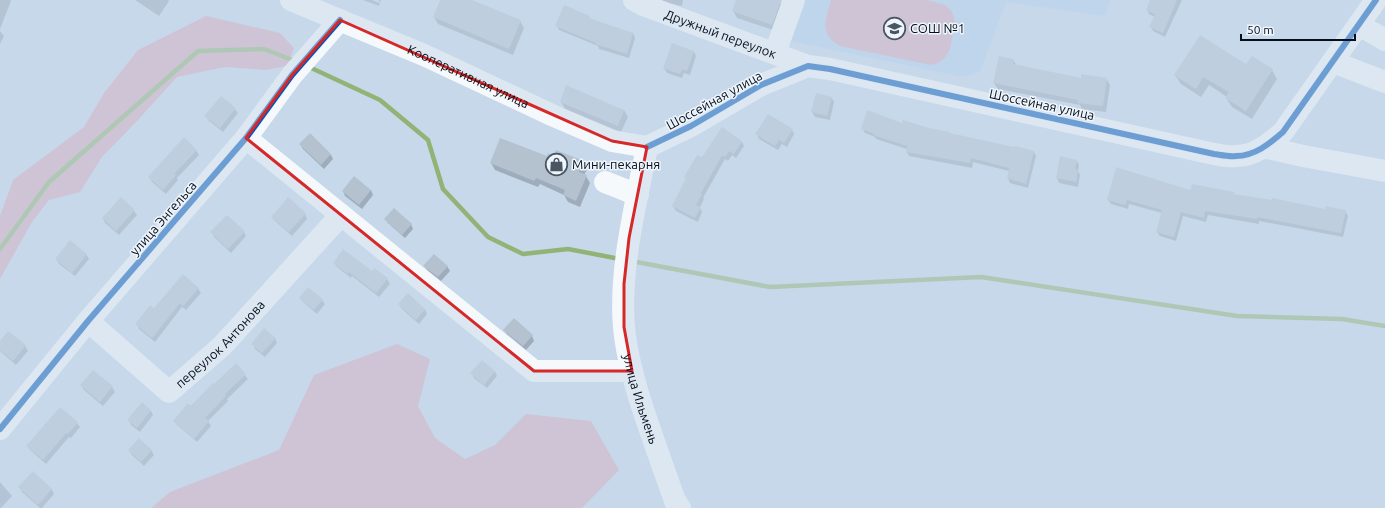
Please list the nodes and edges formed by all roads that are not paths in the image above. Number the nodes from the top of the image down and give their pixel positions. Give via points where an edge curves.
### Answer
1 (291, 0) edge
2 (634, 0) edge
3 (794, 0) edge
4 (1376, 0) edge
5 (340, 20) junction
6 (1359, 25) junction
7 (1385, 40) edge
8 (776, 53) junction
9 (1333, 62) junction
10 (808, 66) junction
11 (1385, 82) edge
12 (246, 138) junction
13 (647, 147) junction
14 (1264, 147) junction
15 (1385, 171) edge
16 (605, 182) dead end
17 (638, 195) junction
18 (341, 215) junction
19 (88, 321) junction
20 (632, 371) junction
21 (0, 429) edge
22 (680, 508) edge

1 - 5 street, Кооперативная улица
2 - 8 street, Дружный переулок
3 - 8 street
4 - 6 street, Шоссейная улица
5 - 12 street, улица Энгельса via 292,76
5 - 13 street, Кооперативная улица via 424,55 612,141
6 - 7 street
6 - 9 street, Шоссейная улица
8 - 10 street, Дружный переулок
9 - 11 street
9 - 14 street, Шоссейная улица via 1282,132
10 - 13 street, Шоссейная улица via 761,85 691,126
10 - 14 street, Шоссейная улица via 1214,154 1252,154
12 - 18 street
12 - 19 street, улица Энгельса
13 - 17 street, улица Ильмень
14 - 15 street
16 - 17 street
17 - 20 street, улица Ильмень via 629,238 624,284 624,327
18 - 19 street, переулок Антонова via 222,346 169,392
18 - 20 street via 534,371
19 - 21 street, улица Энгельса
20 - 22 street, улица Ильмень via 650,433 675,501

